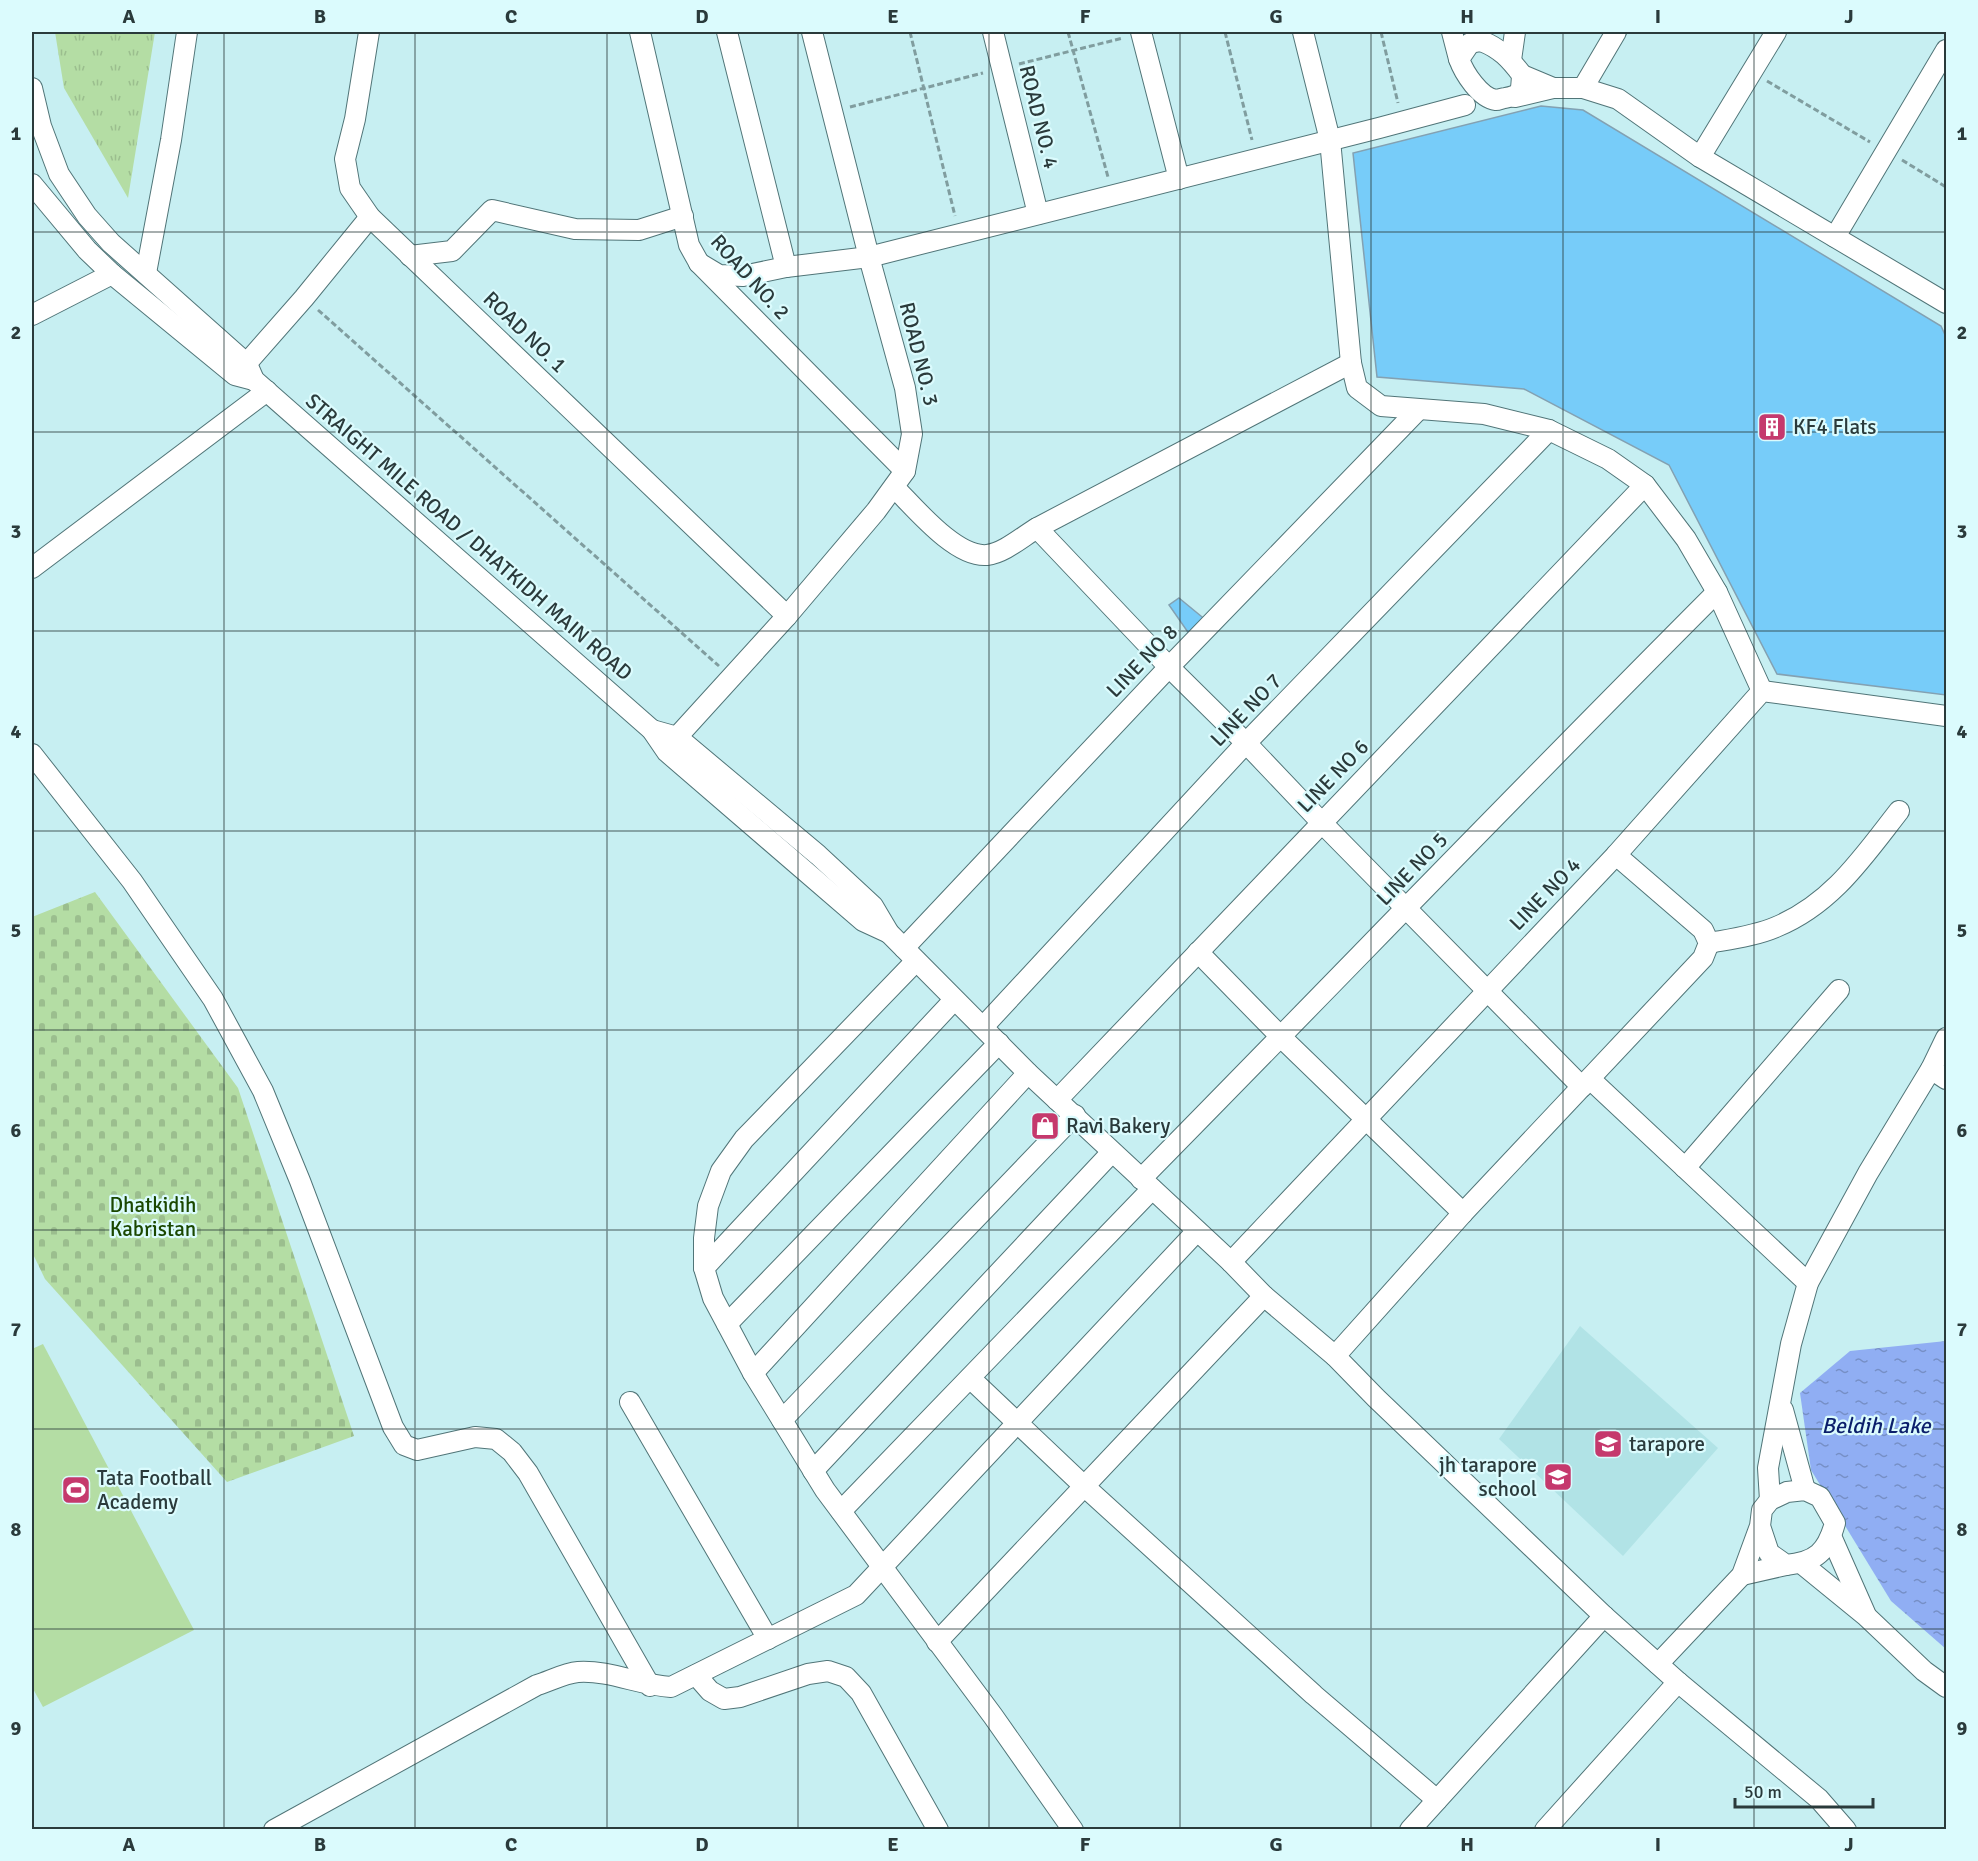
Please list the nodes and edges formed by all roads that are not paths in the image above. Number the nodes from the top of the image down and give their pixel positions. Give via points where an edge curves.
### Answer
1 (187, 32) edge
2 (369, 32) edge
3 (640, 32) edge
4 (727, 32) edge
5 (812, 32) edge
6 (993, 32) edge
7 (1141, 32) edge
8 (1303, 32) edge
9 (1452, 32) edge
10 (1469, 32) edge
11 (1486, 32) edge
12 (1515, 32) edge
13 (1616, 32) edge
14 (1776, 32) edge
15 (1947, 50) edge
16 (1459, 59) junction
17 (1516, 68) junction
18 (1468, 78) junction
19 (32, 88) edge
20 (1554, 88) junction
21 (1583, 88) junction
22 (1505, 98) junction
23 (1465, 105) junction
24 (1330, 140) junction
25 (1700, 157) junction
26 (1179, 178) junction
27 (32, 184) edge
28 (1038, 214) junction
29 (683, 216) junction
30 (370, 217) junction
31 (1835, 237) junction
32 (410, 256) junction
33 (868, 257) junction
34 (699, 263) junction
35 (786, 267) junction
36 (146, 273) junction
37 (112, 274) junction
38 (1947, 303) edge
39 (32, 315) edge
40 (1351, 363) junction
41 (251, 377) junction
42 (1418, 410) junction
43 (1549, 430) junction
44 (899, 479) junction
45 (1645, 485) junction
46 (1037, 528) junction
47 (32, 568) edge
48 (1717, 592) junction
49 (787, 616) junction
50 (1169, 667) junction
51 (1762, 691) junction
52 (1947, 716) edge
53 (1246, 743) junction
54 (672, 744) junction
55 (32, 754) edge
56 (1899, 811) dead end
57 (1322, 823) junction
58 (1616, 855) junction
59 (1406, 910) junction
60 (1709, 943) junction
61 (1198, 952) junction
62 (910, 955) junction
63 (1839, 990) dead end
64 (1487, 991) junction
65 (954, 1000) junction
66 (983, 1027) junction
67 (1281, 1037) junction
68 (1947, 1038) edge
69 (999, 1043) junction
70 (1028, 1073) junction
71 (1939, 1074) edge
72 (1586, 1083) junction
73 (1057, 1100) junction
74 (1075, 1115) junction
75 (1366, 1118) junction
76 (1112, 1152) junction
77 (1685, 1168) junction
78 (1146, 1184) junction
79 (1463, 1213) junction
80 (1197, 1231) junction
81 (1231, 1262) junction
82 (704, 1268) junction
83 (1808, 1283) junction
84 (1264, 1296) junction
85 (727, 1324) junction
86 (1335, 1356) junction
87 (753, 1373) junction
88 (970, 1378) junction
89 (630, 1402) dead end
90 (1781, 1405) junction
91 (782, 1420) junction
92 (1017, 1423) junction
93 (813, 1471) junction
94 (1084, 1486) junction
95 (1805, 1490) junction
96 (1770, 1500) junction
97 (841, 1511) junction
98 (1760, 1526) junction
99 (1831, 1536) junction
100 (1794, 1564) junction
101 (882, 1568) junction
102 (1742, 1575) junction
103 (1604, 1616) junction
104 (1866, 1616) junction
105 (768, 1639) junction
106 (937, 1642) junction
107 (1658, 1664) junction
108 (696, 1674) junction
109 (1677, 1682) junction
110 (650, 1686) junction
111 (1947, 1687) edge
112 (1437, 1800) junction
113 (274, 1830) edge
114 (938, 1830) edge
115 (1073, 1830) edge
116 (1410, 1830) edge
117 (1545, 1830) edge
118 (1846, 1830) edge

1 - 36 street
2 - 30 street, ROAD NO. 1 via 345,159 350,188
3 - 29 street, ROAD NO. 2
4 - 35 street
5 - 33 street, ROAD NO. 3
6 - 28 street, ROAD NO. 4
7 - 26 street
8 - 24 street
9 - 16 street
10 - 11 street via 1478,42
12 - 17 street
13 - 21 street
14 - 25 street
15 - 31 street
16 - 17 street via 1470,44 1481,41 1494,46
16 - 18 street
17 - 20 street
17 - 22 street via 1521,91
18 - 22 street via 1486,95
18 - 23 street
19 - 36 street, STRAIGHT MILE ROAD / DHATKIDH MAIN ROAD via 59,174 87,216
20 - 21 street
20 - 22 street
21 - 25 street via 1618,99
22 - 23 street
23 - 24 street
24 - 26 street
24 - 40 street
25 - 31 street
26 - 28 street
27 - 37 street, STRAIGHT MILE ROAD / DHATKIDH MAIN ROAD
28 - 33 street
29 - 32 street via 639,230 575,229 492,210 452,251
29 - 34 street, ROAD NO. 2 via 689,245
30 - 32 street, ROAD NO. 1
30 - 41 street via 304,298
31 - 38 street
32 - 49 street, ROAD NO. 1
33 - 35 street
33 - 44 street, ROAD NO. 3 via 905,388 912,434
34 - 35 street via 719,275 743,276
34 - 44 street, ROAD NO. 2
36 - 41 street, STRAIGHT MILE ROAD / DHATKIDH MAIN ROAD
37 - 39 street
37 - 41 street, STRAIGHT MILE ROAD / DHATKIDH MAIN ROAD
40 - 42 street via 1357,387 1381,406
40 - 46 street, ROAD NO. 2
41 - 47 street
41 - 54 street, STRAIGHT MILE ROAD / DHATKIDH MAIN ROAD
42 - 43 street via 1484,414
42 - 50 street, LINE NO 8
43 - 45 street via 1608,459
43 - 53 street, LINE NO 7
44 - 46 street, ROAD NO. 2 via 951,543 969,553 987,555
44 - 49 street, ROAD NO. 3
45 - 48 street via 1686,539
45 - 57 street, LINE NO 6
46 - 50 street
48 - 51 street
48 - 59 street, LINE NO 5
49 - 54 street, ROAD NO. 3
50 - 53 street
50 - 62 street, LINE NO 8
51 - 52 street
51 - 58 street, LINE NO 4
53 - 57 street
53 - 66 street, LINE NO 7
54 - 62 street, STRAIGHT MILE ROAD / DHATKIDH MAIN ROAD via 756,827 863,921 889,933
55 - 110 street via 132,881 213,999 263,1091 393,1427 404,1445 417,1450 475,1437 496,1439 512,1452 528,1473
56 - 60 street via 1847,878 1815,905 1776,927
57 - 59 street
57 - 61 street, LINE NO 6
58 - 60 street via 1703,930
58 - 64 street, LINE NO 4
59 - 64 street
59 - 67 street, LINE NO 5
60 - 72 street via 1703,958
61 - 67 street
61 - 73 street, LINE NO 6
62 - 65 street, STRAIGHT MILE ROAD / DHATKIDH MAIN ROAD
62 - 82 street, LINE NO 8 via 744,1139 721,1171 708,1206
63 - 77 street
64 - 72 street
64 - 75 street, LINE NO 4
65 - 66 street, STRAIGHT MILE ROAD / DHATKIDH MAIN ROAD
65 - 82 street
66 - 69 street, STRAIGHT MILE ROAD / DHATKIDH MAIN ROAD
67 - 75 street
67 - 78 street, LINE NO 5
68 - 71 street
69 - 70 street, STRAIGHT MILE ROAD / DHATKIDH MAIN ROAD
69 - 85 street
70 - 73 street, STRAIGHT MILE ROAD / DHATKIDH MAIN ROAD
70 - 87 street
71 - 83 street via 1868,1173
72 - 77 street
72 - 79 street
73 - 74 street, STRAIGHT MILE ROAD / DHATKIDH MAIN ROAD
74 - 76 street, STRAIGHT MILE ROAD / DHATKIDH MAIN ROAD
74 - 91 street
75 - 79 street
75 - 81 street, LINE NO 4
76 - 78 street, STRAIGHT MILE ROAD / DHATKIDH MAIN ROAD
76 - 93 street
77 - 83 street
78 - 80 street, STRAIGHT MILE ROAD / DHATKIDH MAIN ROAD
78 - 88 street, LINE NO 5
79 - 86 street
80 - 81 street, STRAIGHT MILE ROAD / DHATKIDH MAIN ROAD
80 - 92 street
81 - 84 street, STRAIGHT MILE ROAD / DHATKIDH MAIN ROAD
82 - 85 street, LINE NO 8 via 713,1299
83 - 90 street via 1791,1344
84 - 86 street, STRAIGHT MILE ROAD / DHATKIDH MAIN ROAD
84 - 94 street
85 - 87 street, LINE NO 8
86 - 103 street, STRAIGHT MILE ROAD / DHATKIDH MAIN ROAD
87 - 91 street, LINE NO 8
88 - 92 street
88 - 97 street, LINE NO 5
89 - 105 street
90 - 95 street
90 - 96 street via 1768,1468
91 - 93 street, LINE NO 8
92 - 94 street
92 - 101 street
93 - 97 street, LINE NO 8
94 - 106 street
94 - 112 street via 1314,1695
95 - 96 street via 1787,1492
95 - 99 street via 1820,1497 1826,1507 1835,1523
96 - 98 street via 1762,1510
97 - 101 street, LINE NO 8
98 - 100 street via 1769,1553
98 - 102 street
99 - 100 street via 1823,1551
99 - 104 street
100 - 102 street
100 - 104 street
101 - 105 street via 856,1595
101 - 106 street, LINE NO 8
102 - 107 street
103 - 107 street, STRAIGHT MILE ROAD / DHATKIDH MAIN ROAD
103 - 112 street
104 - 111 street via 1924,1671
105 - 108 street
106 - 115 street, LINE NO 8
107 - 109 street, STRAIGHT MILE ROAD / DHATKIDH MAIN ROAD
108 - 110 street via 671,1687
108 - 114 street via 710,1691 724,1699 740,1698 808,1674 828,1671 846,1677 861,1693
109 - 117 street
109 - 118 street, STRAIGHT MILE ROAD / DHATKIDH MAIN ROAD via 1819,1799
110 - 113 street via 616,1674 576,1672 537,1685
112 - 116 street

